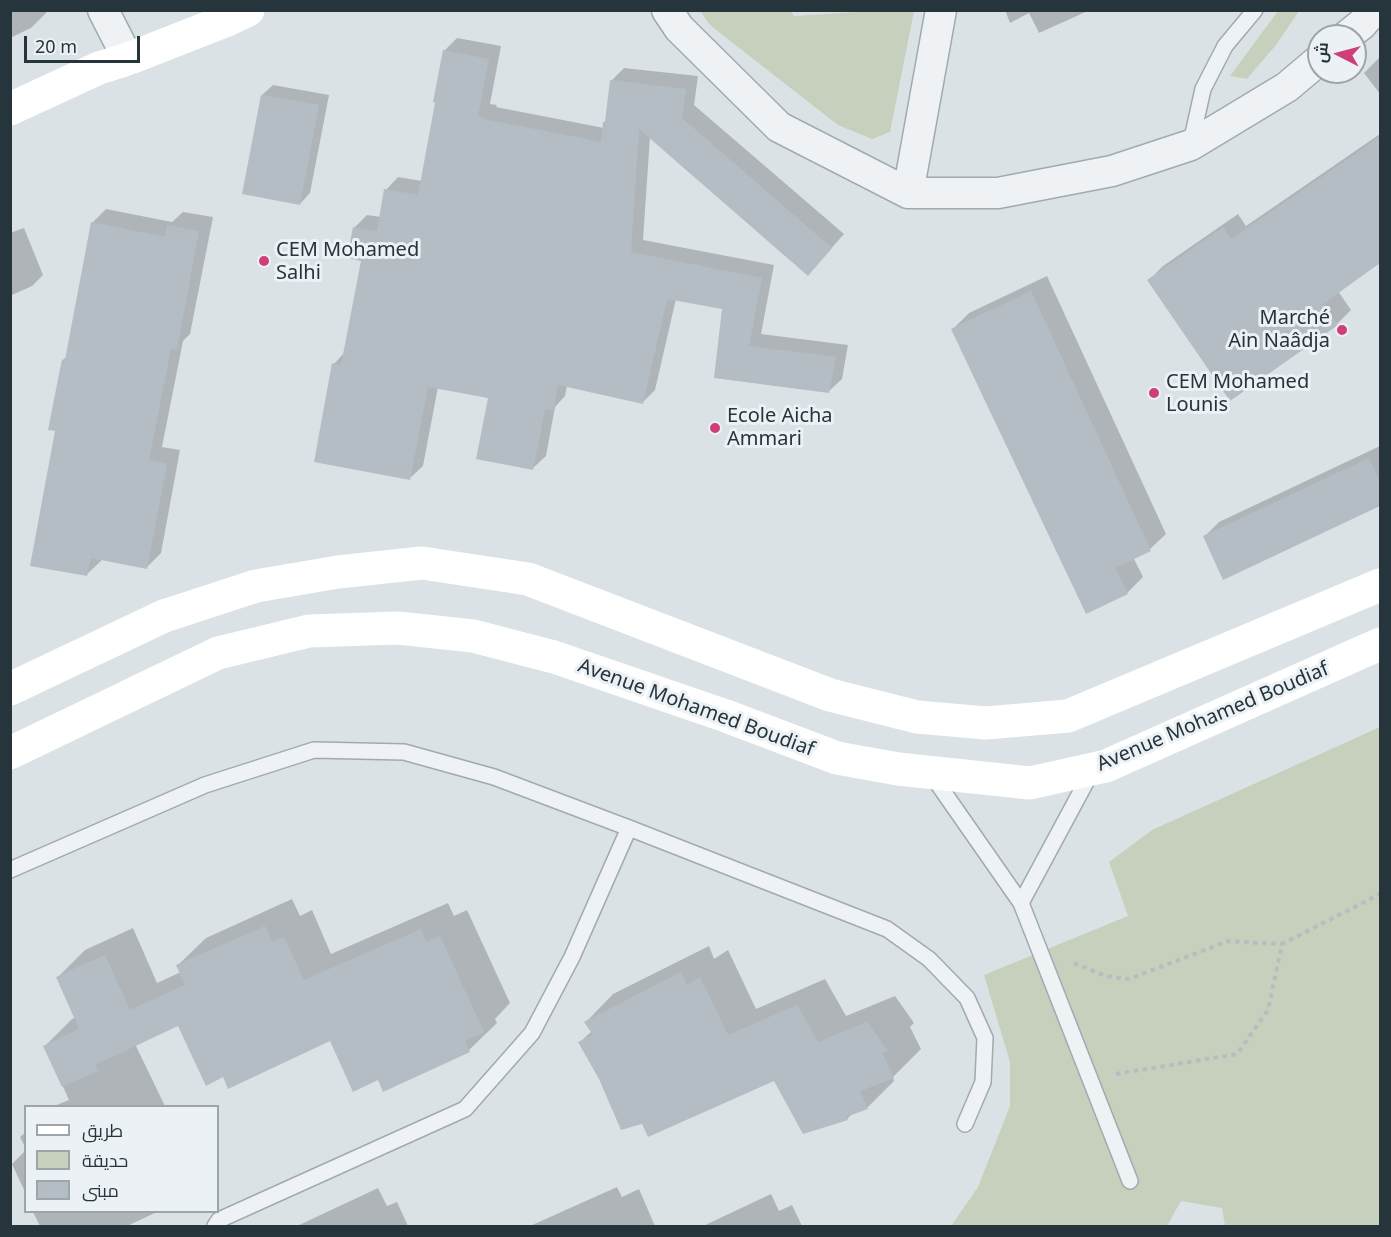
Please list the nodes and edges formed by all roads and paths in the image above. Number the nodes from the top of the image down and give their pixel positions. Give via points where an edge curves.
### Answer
1 (103, 10) edge
2 (248, 10) edge
3 (667, 10) edge
4 (941, 10) edge
5 (1255, 10) edge
6 (1374, 10) edge
7 (1362, 24) edge
8 (128, 59) junction
9 (1307, 70) edge
10 (10, 110) edge
11 (1191, 145) junction
12 (908, 193) junction
13 (1380, 585) edge
14 (1380, 644) edge
15 (10, 689) edge
16 (10, 753) edge
17 (1092, 770) junction
18 (930, 772) junction
19 (629, 828) junction
20 (10, 870) edge
21 (1380, 894) edge
22 (1021, 903) junction
23 (1282, 944) junction
24 (1048, 972) junction
25 (1090, 1078) junction
26 (965, 1124) dead end
27 (1130, 1181) dead end
28 (215, 1227) edge

1 - 8 street
2 - 8 main road
3 - 12 street via 679,28 779,127
4 - 12 street
5 - 11 lane via 1225,46 1203,89
6 - 7 street
8 - 10 main road via 99,68
9 - 11 street via 1287,87
11 - 12 street via 1112,171 998,194
13 - 15 main road via 1068,716 986,723 917,717 830,695 528,579 422,563 256,586 164,616
14 - 17 main road, Avenue Mohamed Boudiaf
16 - 18 main road, Avenue Mohamed Boudiaf via 218,653 309,631 398,628 473,636 554,657 837,758
17 - 18 main road, Avenue Mohamed Boudiaf via 1030,783
17 - 22 lane
18 - 22 lane
19 - 20 lane via 494,777 404,752 314,750 205,785
19 - 26 lane via 887,929 929,959 967,998 985,1038 983,1082
19 - 28 lane via 572,957 531,1033 465,1109 219,1220
21 - 23 path
22 - 24 lane
23 - 24 path via 1228,941 1129,979 1105,976 1071,962
23 - 25 path via 1268,1010 1236,1054
24 - 25 lane
25 - 27 lane

